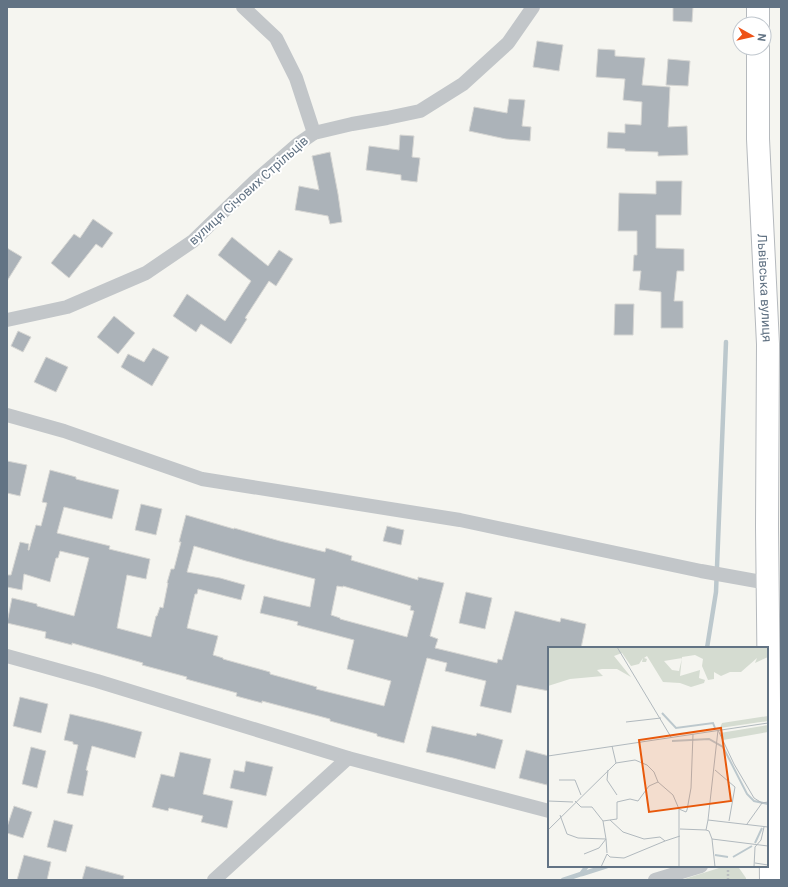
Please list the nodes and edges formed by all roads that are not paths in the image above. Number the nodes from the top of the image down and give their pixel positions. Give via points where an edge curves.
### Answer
1 (243, 7) edge
2 (533, 7) edge
3 (758, 56) edge
4 (314, 133) junction
5 (7, 320) edge
6 (7, 415) edge
7 (768, 583) junction
8 (7, 656) edge
9 (348, 758) junction
10 (548, 811) edge
11 (768, 855) edge
12 (698, 867) edge
13 (214, 880) edge
14 (654, 880) edge
15 (771, 880) edge

1 - 4 street via 276,38 296,78
2 - 4 street, вулиця Січових Стрільців via 508,43 463,84 420,111
3 - 7 main road, Львівська вулиця via 758,139 768,344
4 - 5 street, вулиця Січових Стрільців via 254,182 193,242 146,273 67,307
6 - 7 street via 64,431 202,480 460,520
7 - 11 main road, Львівська вулиця
8 - 9 street
9 - 10 street
9 - 13 street
11 - 15 main road, Львівська вулиця
12 - 14 street

